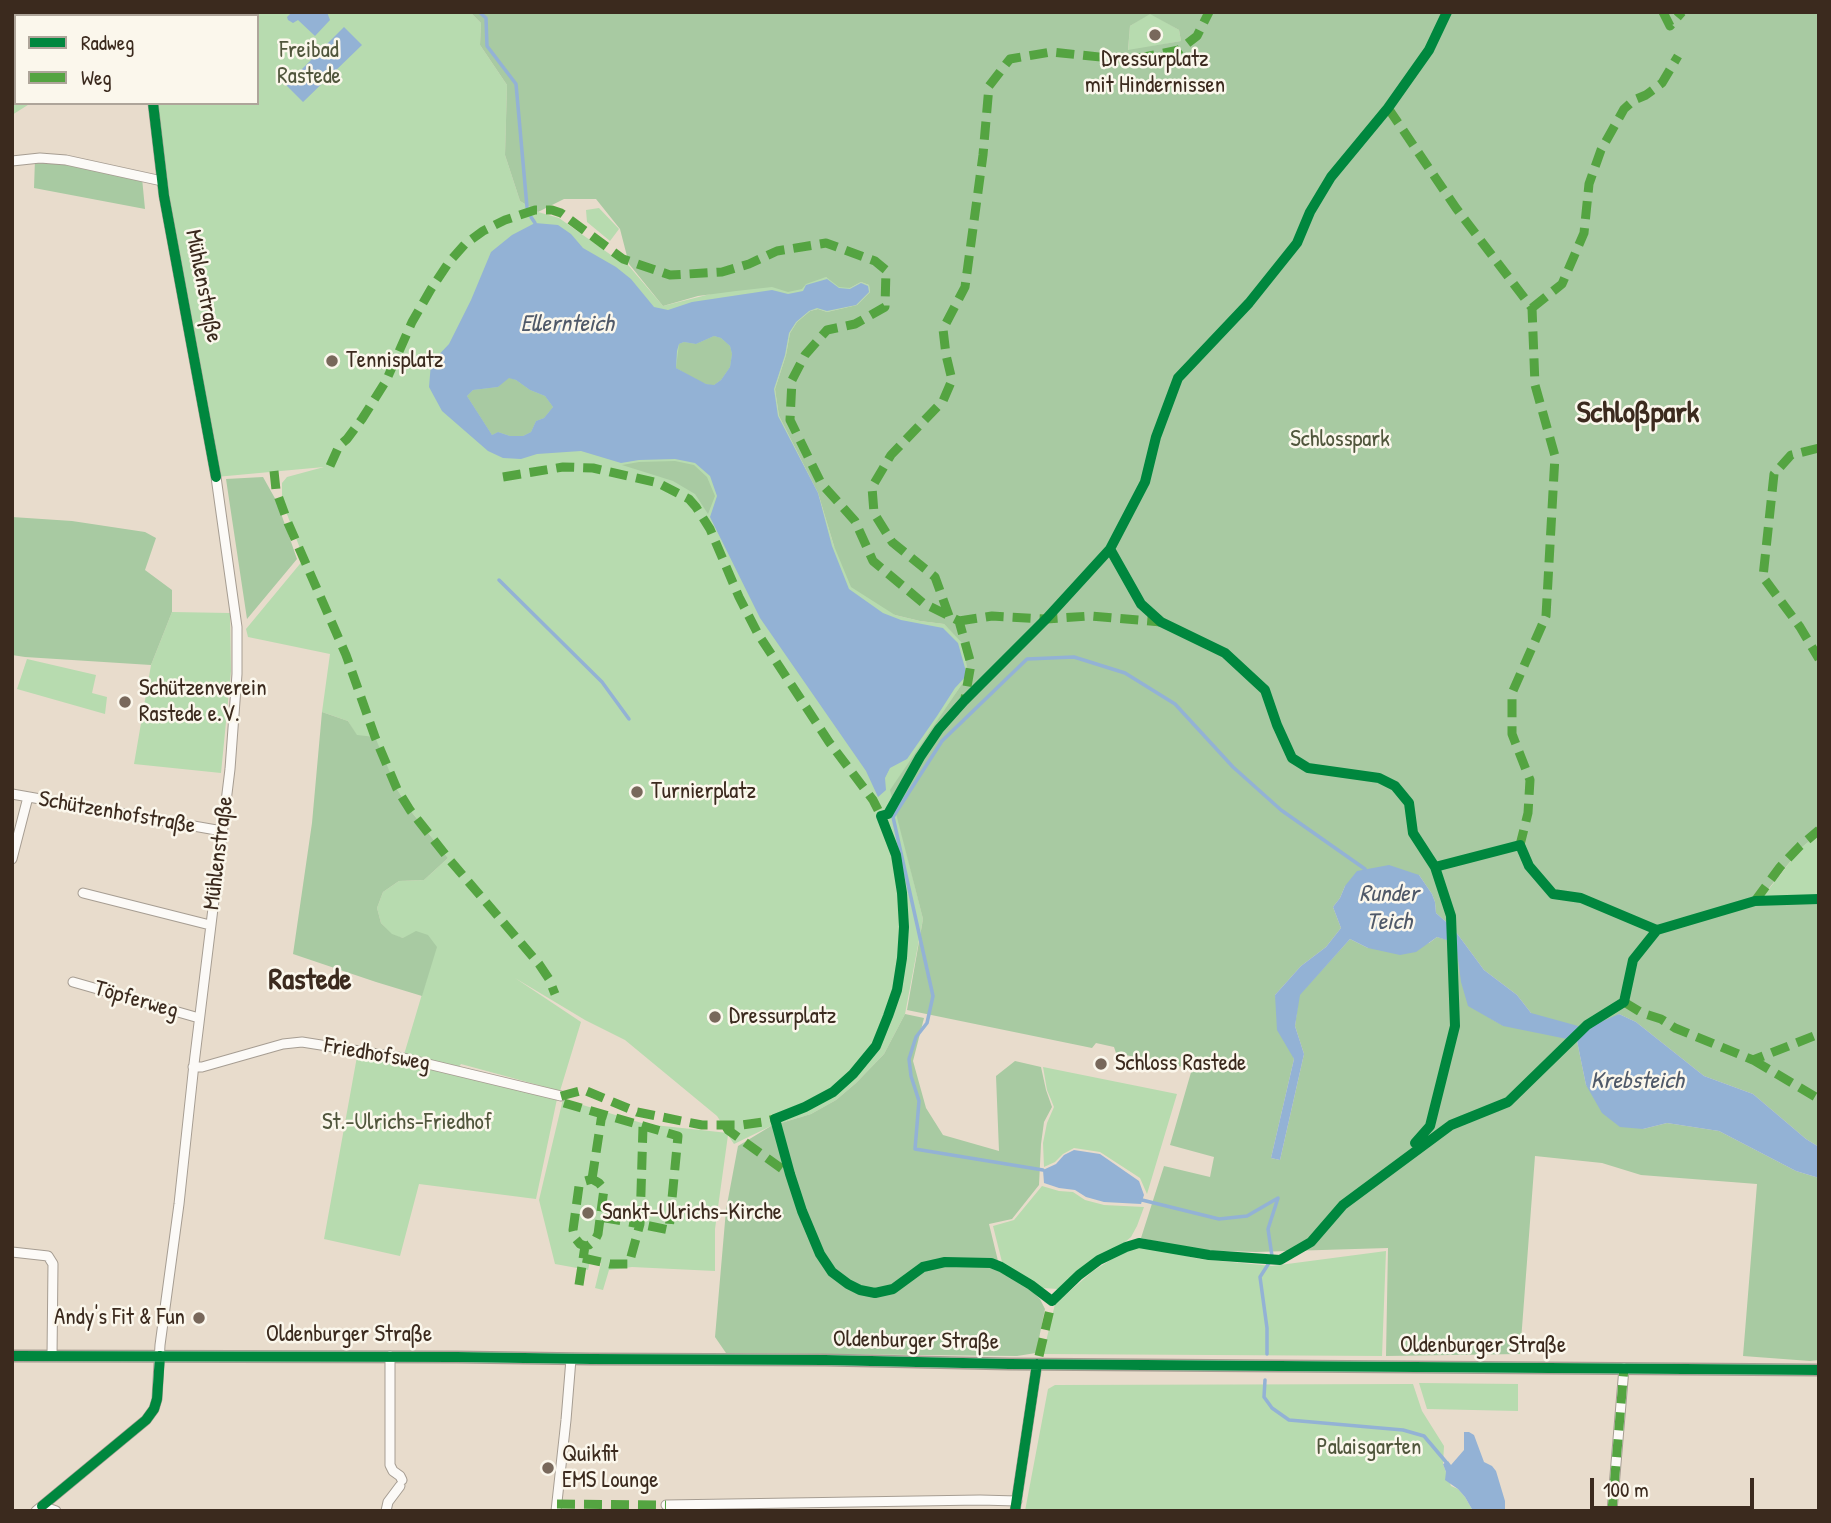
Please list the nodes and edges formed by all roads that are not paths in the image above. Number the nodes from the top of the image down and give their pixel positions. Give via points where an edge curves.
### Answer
1 (153, 105) edge
2 (12, 161) edge
3 (162, 181) junction
4 (12, 794) edge
5 (27, 797) junction
6 (222, 831) junction
7 (12, 859) edge
8 (83, 893) dead end
9 (210, 925) junction
10 (74, 982) dead end
11 (199, 1018) junction
12 (193, 1067) junction
13 (561, 1096) dead end
14 (12, 1252) edge
15 (12, 1356) edge
16 (52, 1356) junction
17 (160, 1356) junction
18 (390, 1356) junction
19 (571, 1359) junction
20 (1037, 1364) junction
21 (1624, 1368) junction
22 (1819, 1370) edge
23 (666, 1505) dead end
24 (1016, 1506) edge
25 (39, 1508) edge
26 (56, 1511) edge
27 (386, 1511) edge
28 (556, 1511) edge
29 (1612, 1511) edge

1 - 3 street, Mühlenstraße
2 - 3 street via 66,160
3 - 6 street, Mühlenstraße via 216,477 237,627 234,717
4 - 5 street, Schützenhofstraße
5 - 6 street, Schützenhofstraße
5 - 7 street
6 - 9 street, Mühlenstraße
8 - 9 street
9 - 11 street, Mühlenstraße
10 - 11 street, Töpferweg
11 - 12 street, Mühlenstraße
12 - 13 street, Friedhofsweg via 302,1042 403,1058
12 - 17 street, Mühlenstraße
14 - 16 street via 48,1256 53,1264
15 - 16 street, Oldenburger Straße
16 - 17 street, Oldenburger Straße
17 - 18 street, Oldenburger Straße
17 - 25 street, Mühlenstraße via 154,1409
18 - 19 street, Oldenburger Straße
18 - 27 street via 390,1465 401,1483
19 - 20 street, Oldenburger Straße
19 - 28 street
20 - 21 street, Oldenburger Straße
20 - 24 street
21 - 22 street, Oldenburger Straße
21 - 29 street
23 - 24 street via 980,1500
25 - 26 street

